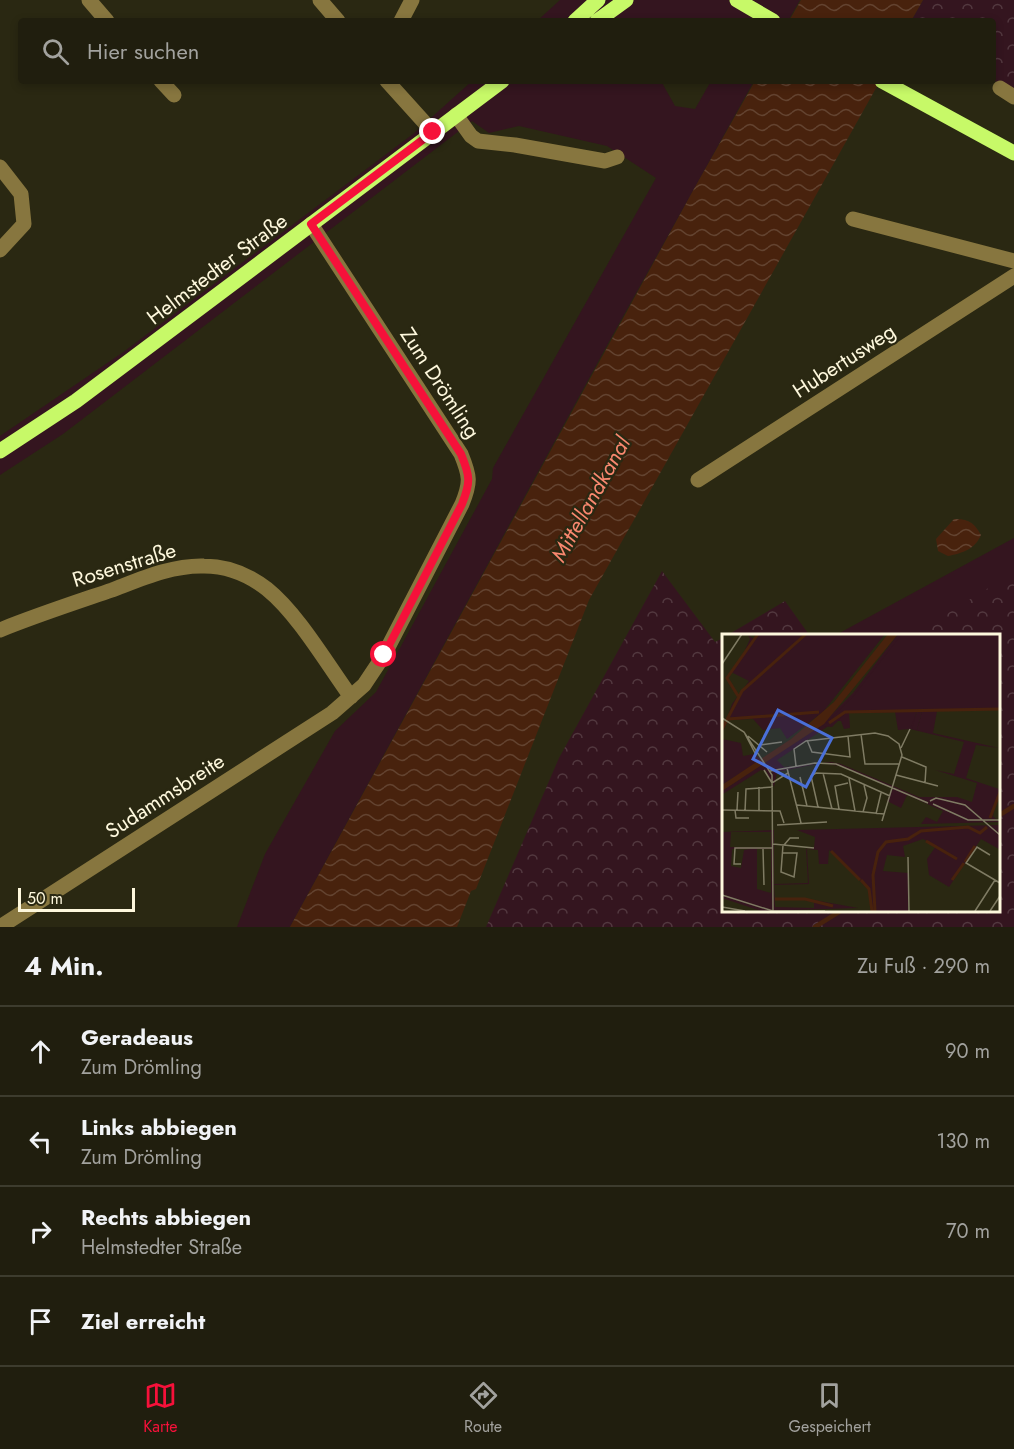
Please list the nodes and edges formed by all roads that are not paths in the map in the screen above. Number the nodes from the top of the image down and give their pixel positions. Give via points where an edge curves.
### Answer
1 (89, 0) edge
2 (320, 0) edge
3 (412, 0) edge
4 (597, 0) edge
5 (626, 0) edge
6 (737, 0) edge
7 (105, 18) edge
8 (335, 18) edge
9 (403, 18) edge
10 (578, 18) edge
11 (601, 18) edge
12 (767, 18) edge
13 (164, 84) edge
14 (390, 84) edge
15 (498, 84) edge
16 (888, 84) edge
17 (1000, 88) dead end
18 (174, 95) dead end
19 (1014, 97) edge
20 (456, 115) junction
21 (433, 132) junction
22 (1014, 153) edge
23 (617, 157) dead end
24 (0, 167) edge
25 (853, 219) dead end
26 (311, 224) junction
27 (0, 250) edge
28 (1014, 261) edge
29 (1014, 276) edge
30 (0, 451) edge
31 (698, 480) dead end
32 (0, 630) edge
33 (351, 697) junction
34 (0, 927) edge

1 - 7 street
2 - 8 street
3 - 9 street
4 - 10 main road
5 - 11 main road
6 - 12 main road
13 - 18 street
14 - 21 street
15 - 20 main road, Helmstedter Straße
16 - 22 main road
17 - 19 street
20 - 21 main road, Helmstedter Straße
20 - 23 street via 478,141 605,161
21 - 26 main road, Helmstedter Straße
24 - 27 street via 21,194 24,224
25 - 28 street
26 - 30 main road, Helmstedter Straße via 76,401
26 - 33 street, Zum Drömling via 461,454 470,476 462,504 384,655
29 - 31 street, Hubertusweg
32 - 33 street, Rosenstraße via 160,573 183,567 219,567 248,577 284,604
33 - 34 street, Sudammsbreite via 296,737

